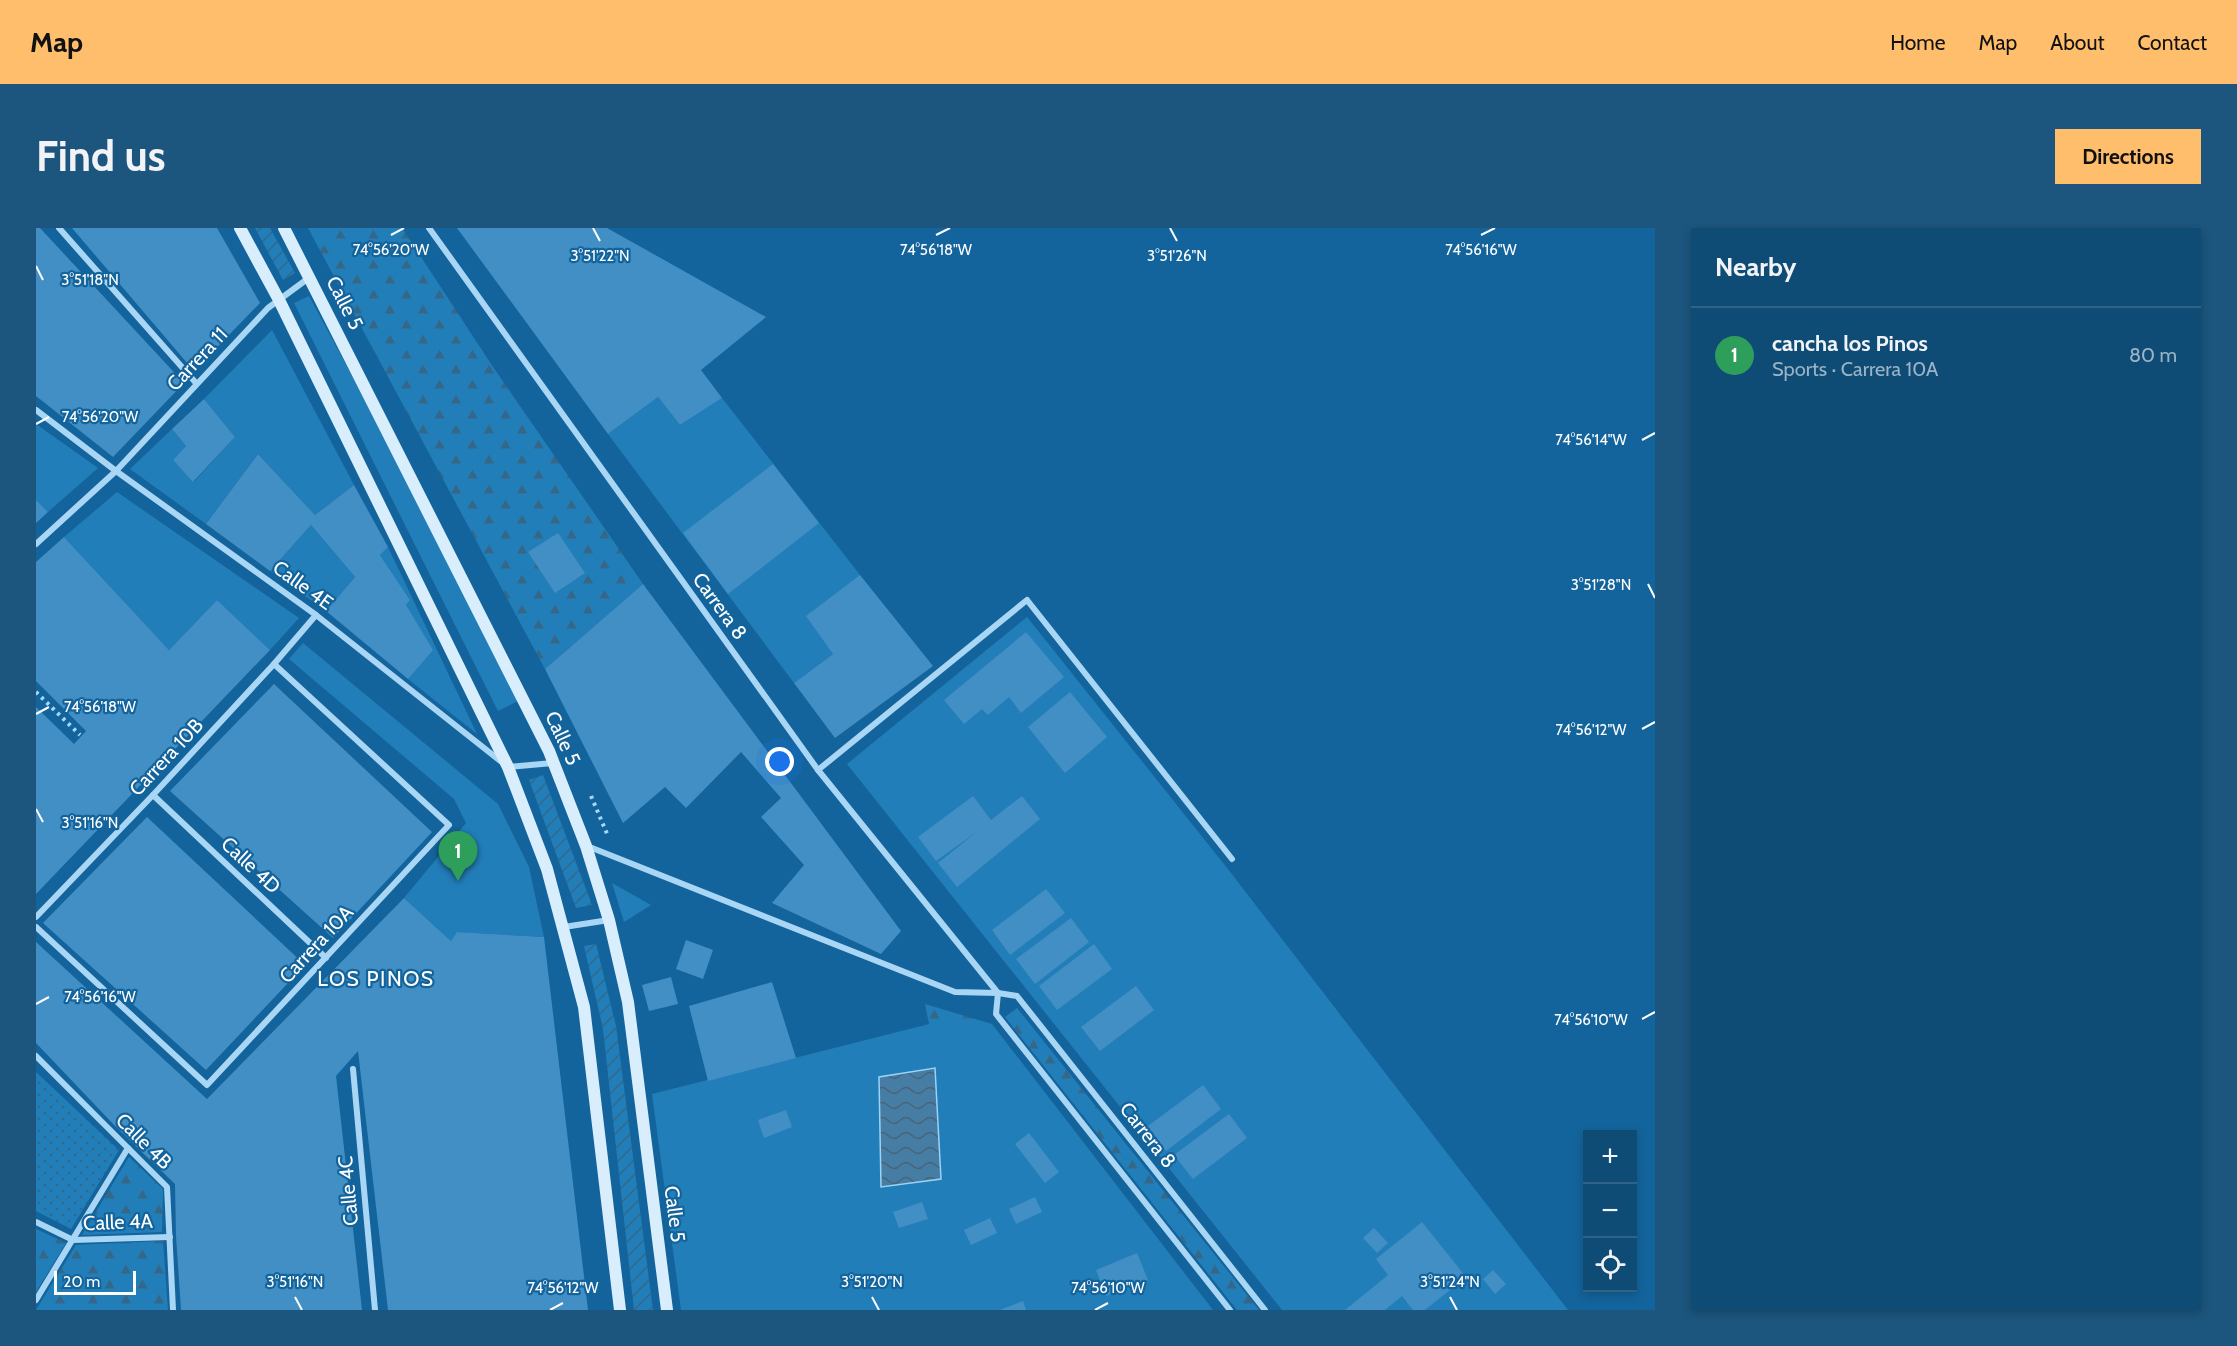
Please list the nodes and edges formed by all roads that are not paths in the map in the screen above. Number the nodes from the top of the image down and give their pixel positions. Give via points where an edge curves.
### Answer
1 (59, 228) edge
2 (240, 228) edge
3 (284, 228) edge
4 (429, 228) edge
5 (310, 277) junction
6 (279, 300) junction
7 (196, 383) junction
8 (36, 410) edge
9 (116, 471) junction
10 (36, 544) edge
11 (316, 615) junction
12 (274, 664) junction
13 (554, 763) junction
14 (508, 767) junction
15 (818, 770) junction
16 (153, 795) junction
17 (586, 846) junction
18 (1232, 859) dead end
19 (36, 918) edge
20 (609, 920) junction
21 (36, 927) edge
22 (564, 927) junction
23 (326, 958) junction
24 (998, 993) junction
25 (36, 1056) edge
26 (353, 1069) dead end
27 (128, 1148) junction
28 (36, 1222) edge
29 (170, 1237) junction
30 (73, 1240) junction
31 (36, 1300) edge
32 (173, 1310) edge
33 (375, 1310) edge
34 (620, 1310) edge
35 (667, 1310) edge
36 (1230, 1310) edge
37 (1265, 1310) edge

1 - 7 street
2 - 6 main road
3 - 5 main road, Calle 5
4 - 15 street, Carrera 8
5 - 6 street, Carrera 11
5 - 13 main road, Calle 5
6 - 7 street, Carrera 11
6 - 14 main road
7 - 9 street, Carrera 11
8 - 9 street, Calle 4E
9 - 10 street, Carrera 11
9 - 11 street, Calle 4E
11 - 12 street, Carrera 10B
11 - 14 street, Calle 4E
12 - 16 street, Carrera 10B
12 - 23 street, Carrera 10A via 449,825
13 - 14 street
13 - 17 main road, Calle 5
14 - 22 main road via 547,869
15 - 18 street via 1027,600
15 - 24 street, Carrera 8
16 - 19 street, Carrera 10B
16 - 23 street, Calle 4D
17 - 20 main road, Calle 5
17 - 24 street via 955,992
20 - 22 street
20 - 35 main road, Calle 5 via 628,1002
21 - 23 street, Carrera 10A via 207,1085
22 - 34 main road via 584,1008
24 - 36 street via 996,1014
24 - 37 street, Carrera 8 via 1017,996
25 - 27 street, Calle 4B
26 - 33 street, Calle 4C
27 - 29 street, Calle 4B via 167,1187
27 - 30 street
28 - 30 street, Calle 4A
29 - 30 street, Calle 4A
29 - 32 street, Calle 4B
30 - 31 street

